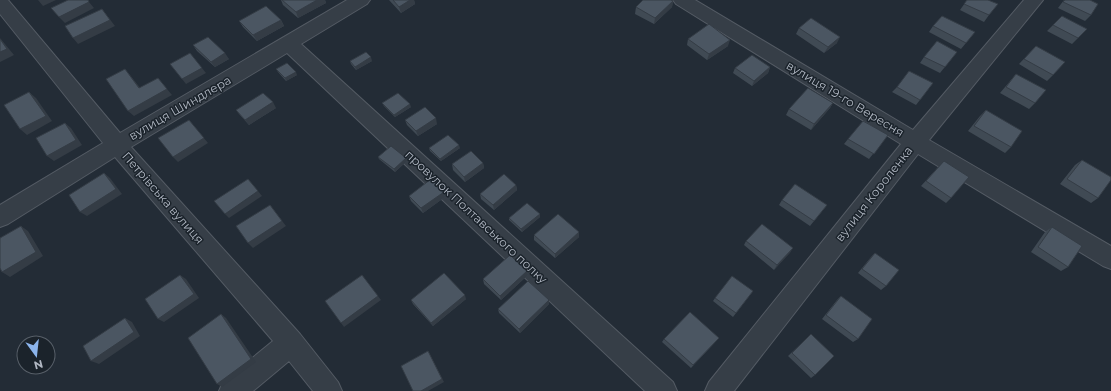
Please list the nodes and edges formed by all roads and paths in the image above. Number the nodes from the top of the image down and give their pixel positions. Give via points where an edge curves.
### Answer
1 (361, 0) edge
2 (682, 0) edge
3 (1034, 0) edge
4 (5, 2) edge
5 (289, 44) junction
6 (915, 142) junction
7 (117, 145) junction
8 (0, 216) edge
9 (1111, 258) edge
10 (291, 343) junction
11 (232, 391) edge
12 (329, 391) edge
13 (664, 391) edge
14 (718, 391) edge

1 - 5 street, вулиця Шиндлера
2 - 6 street, вулиця 19-го Вересня
3 - 6 street, вулиця Короленка
4 - 7 street, Петрівська вулиця
5 - 7 street, вулиця Шиндлера
5 - 13 street, провулок Полтавського полку
6 - 9 street, вулиця 19-го Вересня
6 - 14 street, вулиця Короленка
7 - 8 street, вулиця Шиндлера
7 - 10 street, Петрівська вулиця
10 - 11 street
10 - 12 street, Петрівська вулиця

